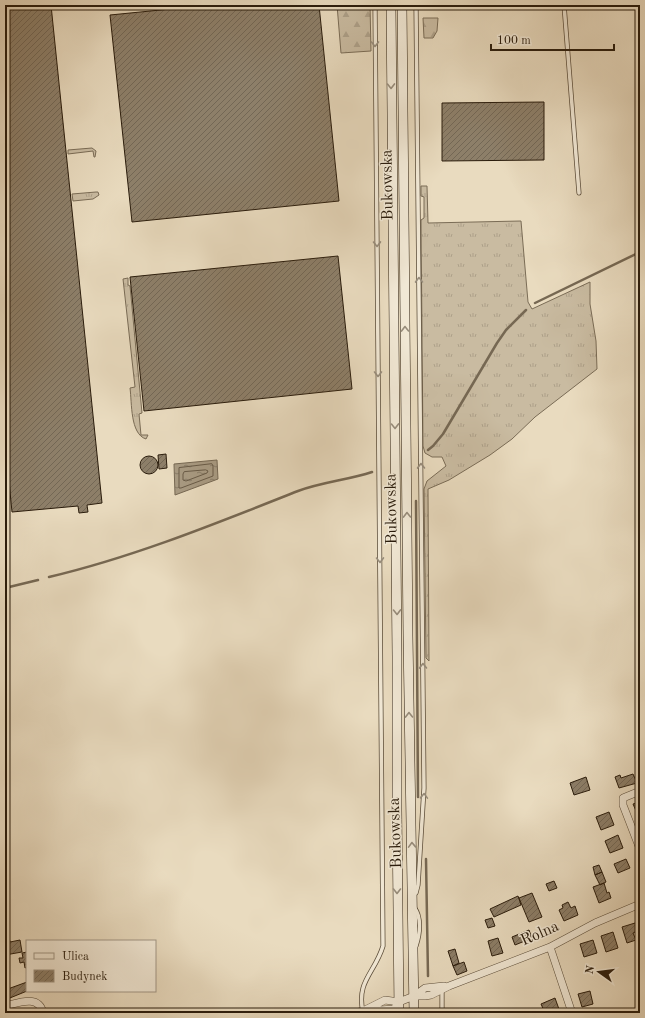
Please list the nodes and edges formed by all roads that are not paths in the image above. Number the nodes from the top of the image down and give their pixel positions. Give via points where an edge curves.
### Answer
1 (375, 5) edge
2 (391, 5) edge
3 (402, 5) edge
4 (416, 5) edge
5 (564, 5) edge
6 (579, 193) dead end
7 (640, 792) edge
8 (640, 849) edge
9 (413, 904) junction
10 (640, 904) edge
11 (550, 947) junction
12 (439, 988) junction
13 (414, 996) junction
14 (399, 1002) junction
15 (5, 1006) edge
16 (363, 1012) edge
17 (43, 1013) edge
18 (355, 1013) edge
19 (399, 1013) edge
20 (414, 1013) edge
21 (442, 1013) edge
22 (572, 1013) edge

1 -> 16 lane via 383,946 363,986
2 -> 14 main road, Bukowska
9 -> 3 main road, Bukowska
9 -> 4 lane via 418,885 424,788
5 - 6 lane
7 - 8 street via 623,798 623,805
9 - 13 main road, Bukowska
10 - 11 street, Rolna
11 - 12 street, Rolna
11 - 22 street
12 - 13 street, Rolna via 425,988
12 - 21 lane via 442,994
13 - 14 street, Rolna
13 - 20 main road, Bukowska
14 - 16 street, Rolna via 394,1009
14 - 19 main road, Bukowska
15 - 17 street via 31,1000 40,1005
16 - 18 street

